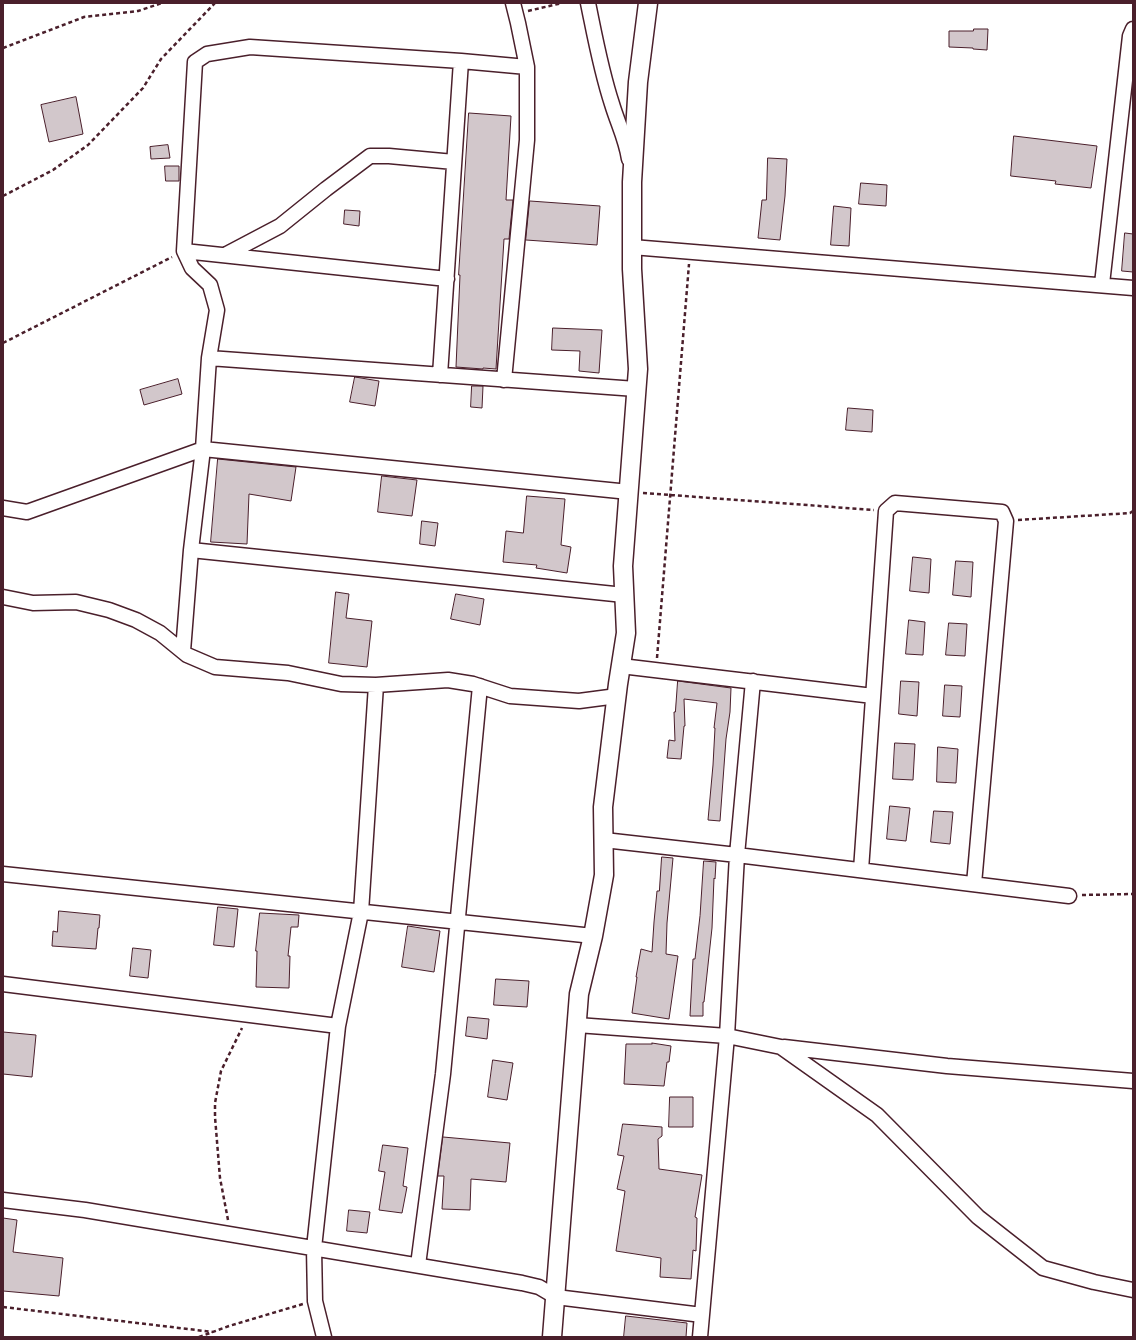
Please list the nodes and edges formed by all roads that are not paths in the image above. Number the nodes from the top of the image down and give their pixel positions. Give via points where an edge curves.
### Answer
1 (513, 3) edge
2 (588, 3) edge
3 (648, 3) edge
4 (1133, 29) edge
5 (460, 61) junction
6 (527, 67) junction
7 (454, 162) junction
8 (632, 182) junction
9 (632, 247) junction
10 (184, 251) junction
11 (225, 254) junction
12 (446, 279) junction
13 (1102, 284) junction
14 (1133, 288) edge
15 (209, 358) junction
16 (440, 375) junction
17 (504, 380) junction
18 (636, 389) junction
19 (203, 449) junction
20 (629, 492) junction
21 (3, 508) edge
22 (191, 550) junction
23 (624, 595) junction
24 (3, 597) edge
25 (183, 651) junction
26 (621, 666) junction
27 (753, 681) junction
28 (376, 685) junction
29 (480, 686) junction
30 (617, 696) junction
31 (873, 696) junction
32 (604, 840) junction
33 (738, 855) junction
34 (861, 870) junction
35 (3, 874) edge
36 (974, 884) junction
37 (1070, 896) road end
38 (361, 912) junction
39 (457, 922) junction
40 (593, 936) junction
41 (3, 984) edge
42 (577, 1025) junction
43 (338, 1026) junction
44 (727, 1036) junction
45 (781, 1047) junction
46 (1133, 1081) edge
47 (3, 1200) edge
48 (314, 1248) junction
49 (418, 1265) junction
50 (1133, 1290) edge
51 (556, 1297) junction
52 (702, 1315) junction
53 (324, 1337) edge
54 (552, 1337) edge
55 (700, 1337) edge

1 - 6 street
2 - 8 street via 597,52 627,145
3 - 8 main road via 638,82
4 - 13 street via 1130,36
5 - 6 street
5 - 7 street
5 - 10 street via 250,47 207,54 195,62
6 - 17 street via 527,140
7 - 11 street via 370,156 280,226
7 - 12 street
8 - 9 main road
9 - 13 street
9 - 18 main road via 638,369
10 - 11 street
10 - 15 street via 192,268 210,285 217,310
11 - 12 street
12 - 16 street
13 - 14 street
15 - 16 street
15 - 19 street
16 - 17 street
17 - 18 street
18 - 20 main road
19 - 20 street
19 - 21 street via 27,512
19 - 22 street
20 - 23 main road via 623,566
22 - 23 street
22 - 25 street
23 - 26 main road via 626,633
24 - 25 street via 33,603 76,602 109,610 160,633
25 - 28 street via 215,667 288,673 341,684
26 - 27 street
26 - 30 main road
27 - 31 street
27 - 33 street
28 - 29 street via 448,680
28 - 38 street
29 - 30 street via 510,696 579,701
29 - 39 street
30 - 32 main road via 603,806
31 - 34 street
31 - 36 street via 886,511 895,503 1002,512 1006,521
32 - 33 street
32 - 40 main road via 604,875
33 - 34 street
33 - 44 street
34 - 36 street
35 - 38 street
36 - 37 street
38 - 39 street
38 - 43 street
39 - 40 street
39 - 49 street via 443,1074
40 - 42 main road via 579,994
41 - 43 street
42 - 44 street
42 - 51 main road
43 - 48 street
44 - 45 street
44 - 52 street
45 - 46 street via 947,1066
45 - 50 street via 877,1115 978,1217 1043,1268
47 - 48 street via 85,1210
48 - 49 street
48 - 53 street via 315,1301
49 - 51 street via 522,1283 539,1287
51 - 52 street
51 - 54 main road
52 - 55 street

